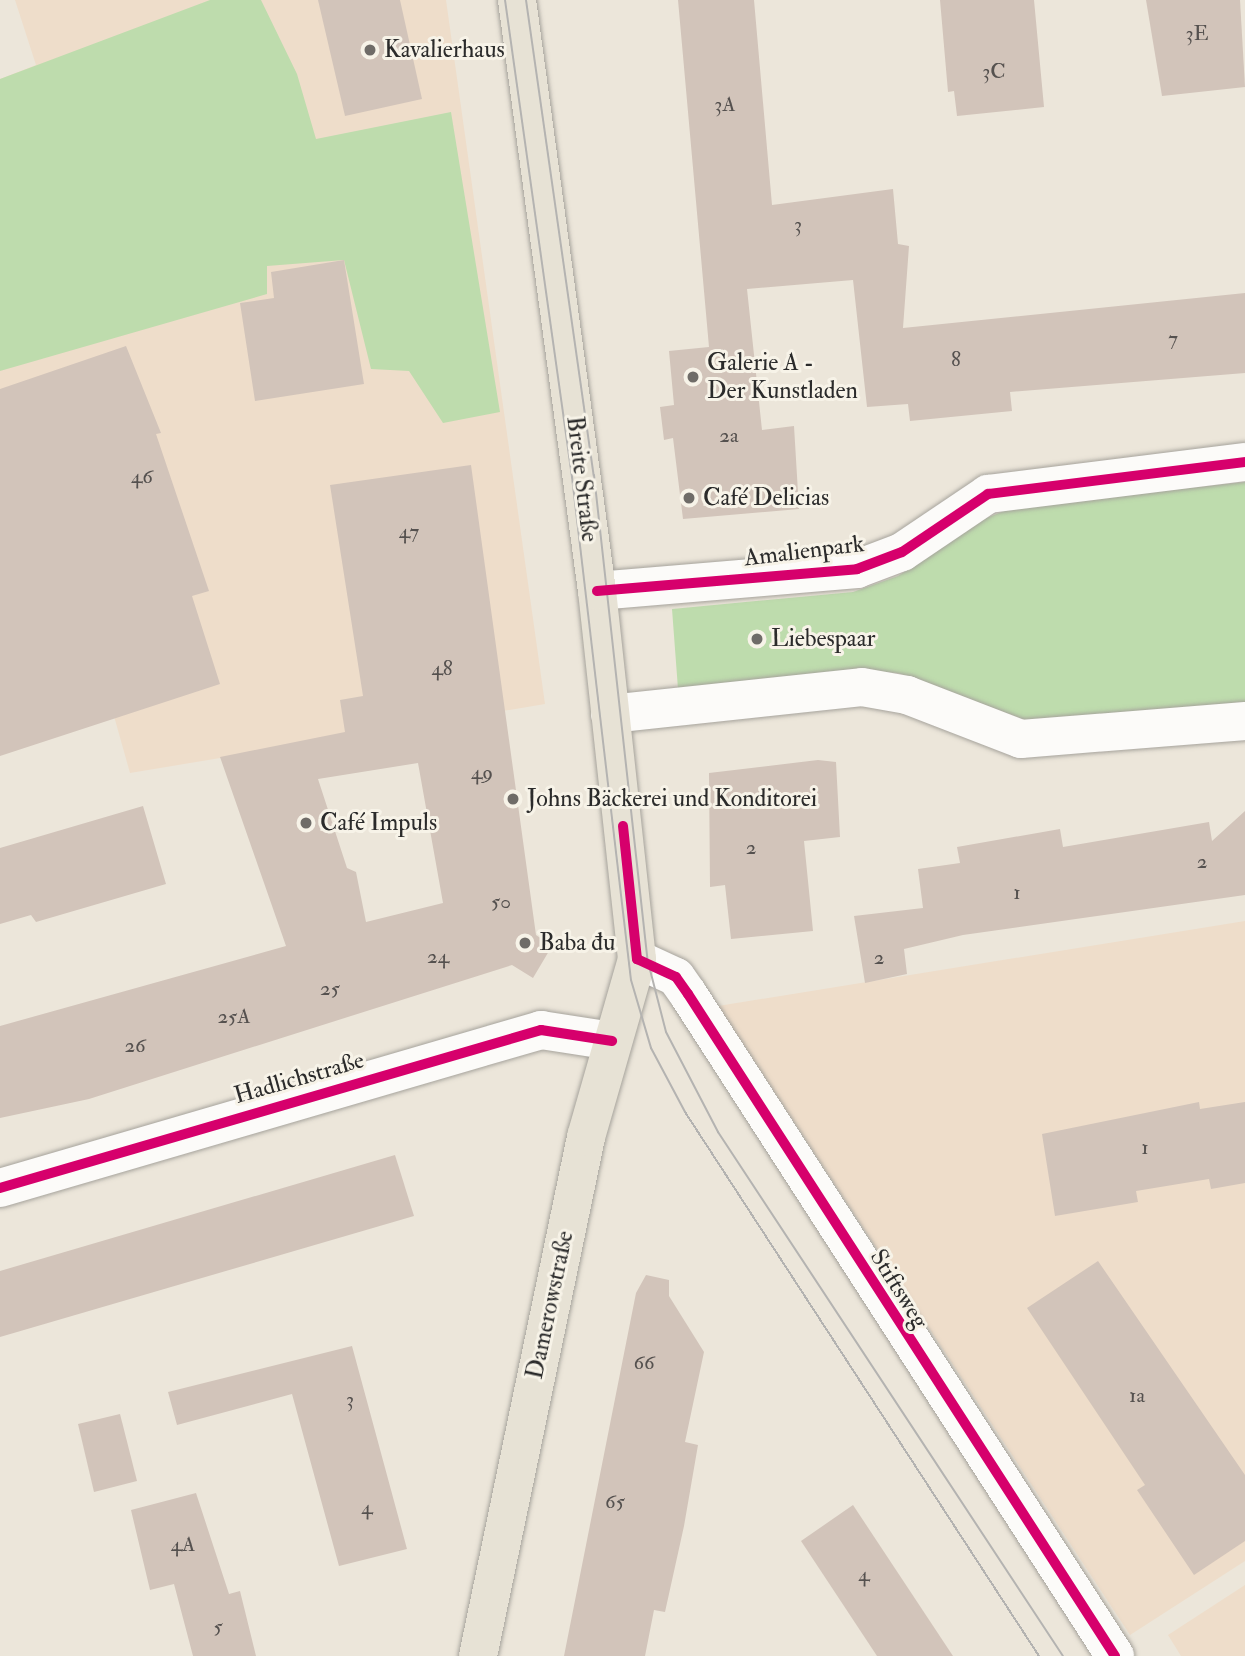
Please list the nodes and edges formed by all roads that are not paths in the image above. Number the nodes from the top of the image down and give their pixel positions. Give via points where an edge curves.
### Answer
1 (516, 0) edge
2 (1245, 462) edge
3 (597, 591) junction
4 (610, 714) junction
5 (1245, 721) edge
6 (637, 959) junction
7 (612, 1041) junction
8 (0, 1188) edge
9 (478, 1656) edge
10 (1115, 1656) edge

1 - 3 main road, Breite Straße
2 - 3 street, Amalienpark via 988,494 902,552 857,569
3 - 4 main road, Breite Straße
4 - 5 street via 862,687 907,695 1021,739
4 - 6 main road, Breite Straße
6 - 7 main road, Damerowstraße
6 - 10 street, Stiftsweg via 676,977 688,993
7 - 8 street, Hadlichstraße via 541,1030
7 - 9 main road, Damerowstraße via 546,1320

